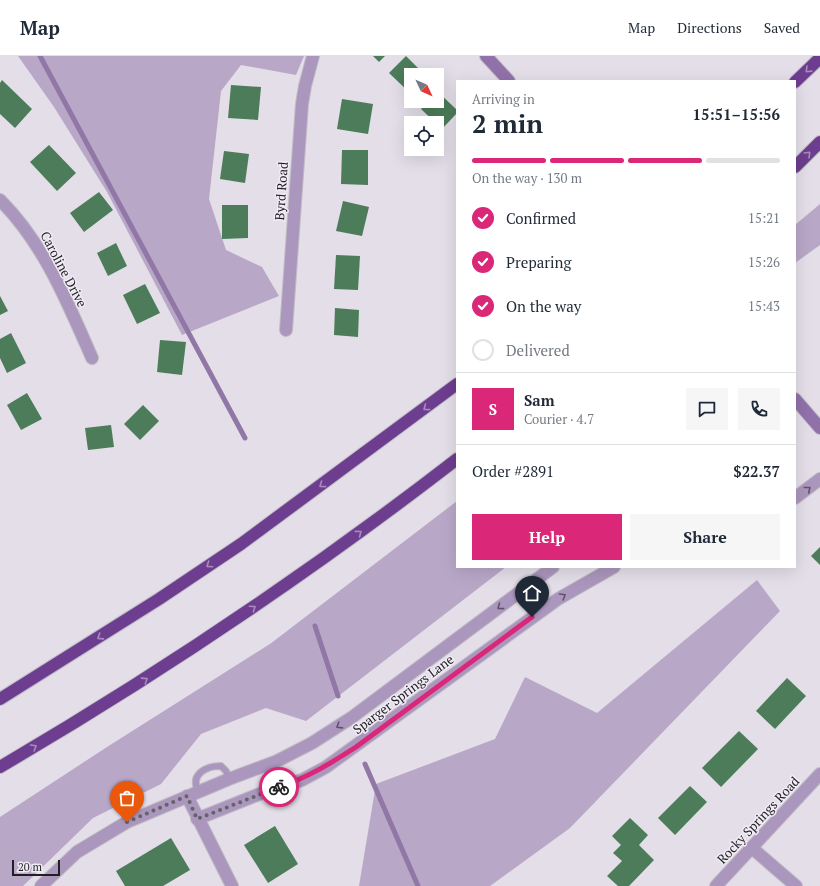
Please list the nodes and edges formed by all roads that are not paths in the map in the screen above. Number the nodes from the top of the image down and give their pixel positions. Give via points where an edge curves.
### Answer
1 (313, 56) edge
2 (486, 56) edge
3 (820, 58) edge
4 (508, 80) edge
5 (796, 81) edge
6 (820, 142) edge
7 (796, 166) edge
8 (0, 200) edge
9 (286, 330) dead end
10 (92, 358) dead end
11 (456, 385) edge
12 (796, 401) edge
13 (820, 428) edge
14 (456, 460) edge
15 (820, 479) edge
16 (796, 497) edge
17 (552, 568) edge
18 (612, 568) edge
19 (0, 698) edge
20 (0, 767) edge
21 (820, 774) edge
22 (229, 779) junction
23 (198, 791) junction
24 (187, 796) junction
25 (197, 819) junction
26 (752, 848) junction
27 (41, 886) edge
28 (232, 886) edge
29 (716, 886) edge
30 (796, 886) edge

1 - 9 street, Byrd Road via 302,104
2 - 4 street
3 -> 5 highway
7 -> 6 highway
8 - 10 street, Caroline Drive via 20,220 37,244
11 -> 19 highway via 241,544 152,604
12 - 13 street
20 -> 14 highway via 108,703 217,632 337,550
16 -> 15 street
17 -> 22 street, Sparger Springs Lane via 351,718 277,761
25 -> 18 street, Sparger Springs Lane via 302,780 326,767 558,599
21 - 26 street, Rocky Springs Road
22 - 23 street, Sparger Springs Lane
22 - 23 lane via 222,766 205,769 198,774 196,780
23 - 24 street, Sparger Springs Lane
24 - 25 street
24 - 27 street, Sparger Springs Lane via 127,822 77,852
25 - 28 street
26 - 29 street, Rocky Springs Road
26 - 30 street

